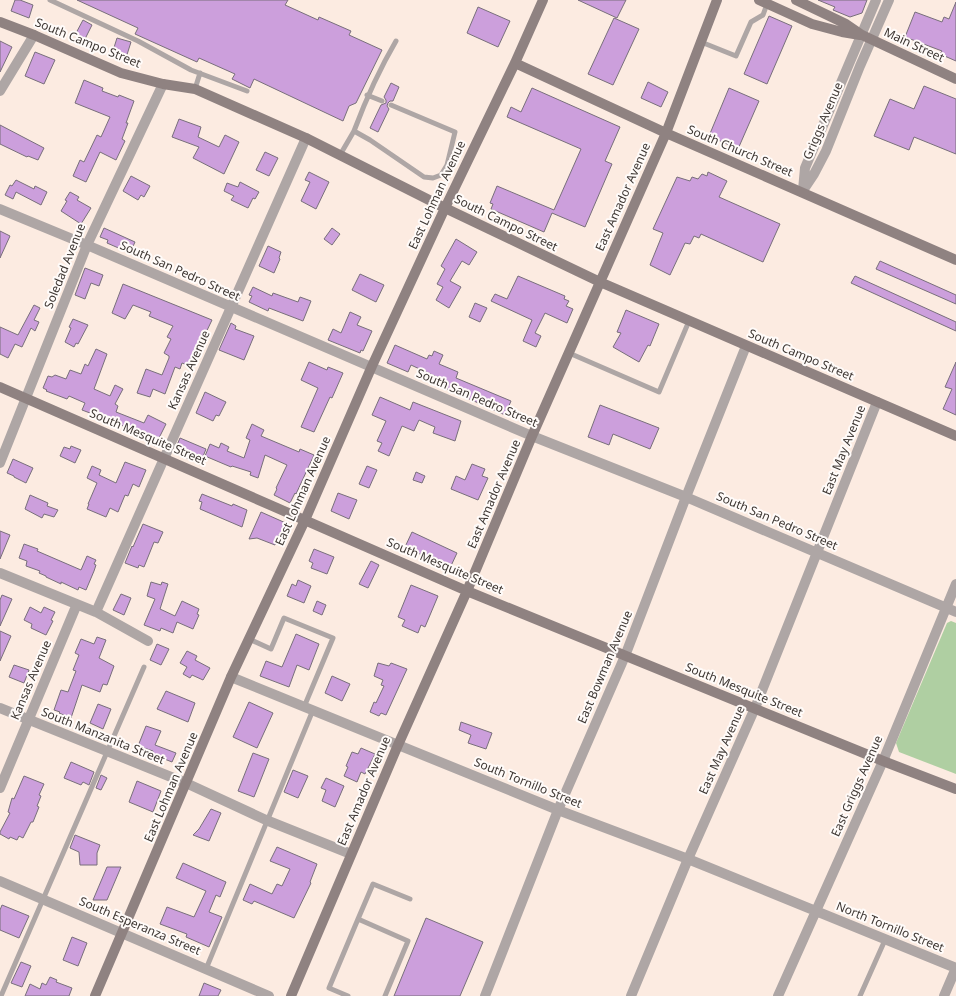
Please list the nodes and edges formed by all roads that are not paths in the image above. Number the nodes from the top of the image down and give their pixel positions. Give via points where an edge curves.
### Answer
1 (50, 0) edge
2 (543, 0) edge
3 (717, 0) edge
4 (796, 0) edge
5 (876, 0) edge
6 (889, 0) edge
7 (763, 2) edge
8 (0, 22) edge
9 (34, 35) junction
10 (862, 35) junction
11 (396, 40) dead end
12 (871, 40) junction
13 (701, 42) junction
14 (515, 63) junction
15 (200, 73) junction
16 (956, 79) edge
17 (163, 84) junction
18 (195, 89) junction
19 (247, 91) dead end
20 (0, 92) edge
21 (367, 95) junction
22 (382, 101) dead end
23 (391, 105) dead end
24 (354, 131) junction
25 (666, 133) junction
26 (306, 138) junction
27 (340, 155) junction
28 (802, 192) junction
29 (445, 208) junction
30 (0, 209) edge
31 (87, 245) junction
32 (956, 260) edge
33 (600, 282) junction
34 (231, 308) junction
35 (689, 321) junction
36 (746, 346) junction
37 (569, 353) junction
38 (372, 366) junction
39 (0, 387) edge
40 (26, 399) junction
41 (877, 402) junction
42 (532, 436) junction
43 (956, 436) edge
44 (164, 458) junction
45 (0, 463) edge
46 (686, 497) junction
47 (305, 520) junction
48 (817, 552) junction
49 (0, 573) edge
50 (956, 584) edge
51 (467, 591) junction
52 (77, 604) junction
53 (946, 608) junction
54 (96, 612) junction
55 (956, 612) edge
56 (249, 639) junction
57 (148, 641) dead end
58 (625, 656) junction
59 (144, 667) dead end
60 (231, 677) junction
61 (0, 708) edge
62 (309, 708) junction
63 (755, 708) junction
64 (28, 721) junction
65 (398, 745) junction
66 (107, 752) junction
67 (883, 761) junction
68 (186, 783) junction
69 (0, 788) edge
70 (956, 789) edge
71 (558, 810) junction
72 (266, 820) junction
73 (351, 854) junction
74 (688, 859) junction
75 (0, 881) edge
76 (44, 900) junction
77 (410, 900) dead end
78 (815, 911) junction
79 (358, 919) junction
80 (122, 933) junction
81 (885, 940) junction
82 (956, 968) edge
83 (206, 969) junction
84 (2, 996) edge
85 (95, 996) edge
86 (269, 996) edge
87 (291, 996) edge
88 (348, 996) edge
89 (385, 996) edge
90 (485, 996) edge
91 (631, 996) edge
92 (778, 996) edge
93 (860, 996) edge
94 (944, 996) edge

1 - 15 lane
2 - 14 street, East Lohman Avenue
3 - 13 street, East Amador Avenue
4 - 10 street, Main Street via 846,24
5 - 10 street, Griggs Avenue
6 - 12 street, Griggs Avenue
7 - 10 street via 812,24
7 - 13 lane via 763,15 750,22 736,56
8 - 9 street, South Campo Street
9 - 17 street, South Campo Street via 121,73
9 - 20 street
10 - 12 street, Main Street
10 - 28 street, Griggs Avenue via 805,168
11 - 21 lane
12 - 16 street, Main Street
12 - 28 street, Griggs Avenue via 826,151
13 - 25 street, East Amador Avenue
14 - 25 street, South Church Street
14 - 29 street, East Lohman Avenue
15 - 18 lane
15 - 19 lane
17 - 18 street, South Campo Street
17 - 31 street, Soledad Avenue
18 - 26 street, South Campo Street
21 - 22 lane
21 - 24 lane
23 - 24 lane via 455,132 447,165 441,175 433,178 424,177
24 - 27 lane
25 - 28 street, South Church Street
25 - 33 street, East Amador Avenue
26 - 27 street, South Campo Street
26 - 34 street, Kansas Avenue
27 - 29 street, South Campo Street
28 - 32 street, South Church Street
29 - 33 street, South Campo Street
29 - 38 street, East Lohman Avenue
30 - 31 street, South San Pedro Street
31 - 34 street, South San Pedro Street
31 - 40 street, Soledad Avenue
33 - 35 street, South Campo Street
33 - 37 street, East Amador Avenue
34 - 38 street, South San Pedro Street
34 - 44 street, Kansas Avenue
35 - 36 street, South Campo Street
35 - 37 lane via 659,392
36 - 41 street, South Campo Street
36 - 46 street, East Bowman Avenue
37 - 42 street, East Amador Avenue
38 - 42 street, South San Pedro Street
38 - 47 street, East Lohman Avenue
39 - 40 street, South Mesquite Street
40 - 44 street, South Mesquite Street
40 - 45 street, Soledad Avenue
41 - 43 street, South Campo Street
41 - 48 street, East May Avenue
42 - 46 street, South San Pedro Street
42 - 51 street, East Amador Avenue
44 - 47 street, South Mesquite Street
44 - 54 street, Kansas Avenue
46 - 48 street, South San Pedro Street
46 - 58 street, East Bowman Avenue
47 - 51 street, South Mesquite Street
47 - 56 street, East Lohman Avenue
48 - 53 street, South San Pedro Street
48 - 63 street, East May Avenue
49 - 52 street
50 - 53 street, East Griggs Avenue
51 - 58 street, South Mesquite Street
51 - 65 street, East Amador Avenue
52 - 54 street
52 - 64 street, Kansas Avenue
53 - 55 street, South San Pedro Street
53 - 67 street, East Griggs Avenue
54 - 57 street
56 - 60 street, East Lohman Avenue
56 - 62 lane via 271,649 284,618 333,638
58 - 63 street, South Mesquite Street
58 - 71 street, East Bowman Avenue
59 - 66 lane
60 - 62 street, South Tornillo Street
60 - 68 street, East Lohman Avenue
61 - 64 street, South Manzanita Street
62 - 65 street, South Tornillo Street
62 - 72 lane
63 - 67 street, South Mesquite Street
63 - 74 street, East May Avenue
64 - 66 street, South Manzanita Street
64 - 69 street, Kansas Avenue
65 - 71 street, South Tornillo Street
65 - 73 street, East Amador Avenue
66 - 68 street, South Manzanita Street
66 - 76 lane
67 - 70 street, South Mesquite Street
67 - 78 street, East Griggs Avenue
68 - 72 street, South Manzanita Street
68 - 80 street, East Lohman Avenue
71 - 74 street, South Tornillo Street
71 - 90 street, East Bowman Avenue
72 - 73 street, South Manzanita Street
72 - 83 lane
73 - 87 street, East Amador Avenue
74 - 78 street, South Tornillo Street
74 - 91 street, East May Avenue
75 - 76 street, South Esperanza Street
76 - 80 street, South Esperanza Street
76 - 84 lane
77 - 79 lane via 373,884
78 - 81 street, North Tornillo Street
78 - 92 street, East Griggs Avenue
79 - 88 lane via 329,988
79 - 89 lane via 408,941
80 - 83 street, South Esperanza Street
80 - 85 street, East Lohman Avenue
81 - 82 street, North Tornillo Street
81 - 93 lane
82 - 94 street
83 - 86 street, South Esperanza Street

